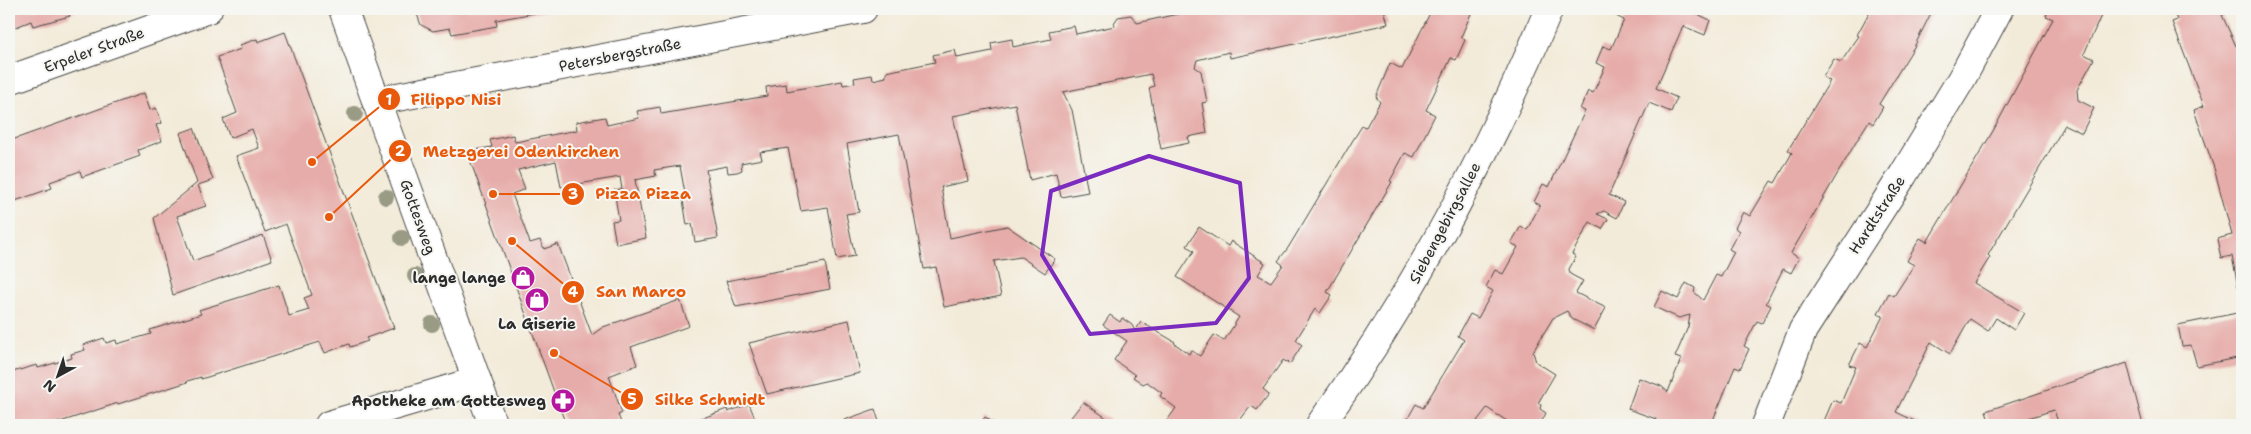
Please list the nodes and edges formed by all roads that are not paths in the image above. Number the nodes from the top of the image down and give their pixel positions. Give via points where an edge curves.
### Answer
1 (208, 9) edge
2 (343, 9) edge
3 (863, 9) edge
4 (1549, 9) edge
5 (1999, 9) edge
6 (9, 80) edge
7 (376, 101) junction
8 (477, 381) junction
9 (329, 425) edge
10 (493, 425) edge
11 (1320, 425) edge
12 (1766, 425) edge

1 - 6 street, Erpeler Straße
2 - 7 street, Gottesweg
3 - 7 street, Petersbergstraße
4 - 11 street, Siebengebirgsallee via 1530,56 1467,184 1410,290
5 - 12 street, Hardtstraße via 1962,78 1803,330
7 - 8 street, Gottesweg
8 - 9 street
8 - 10 street, Gottesweg

